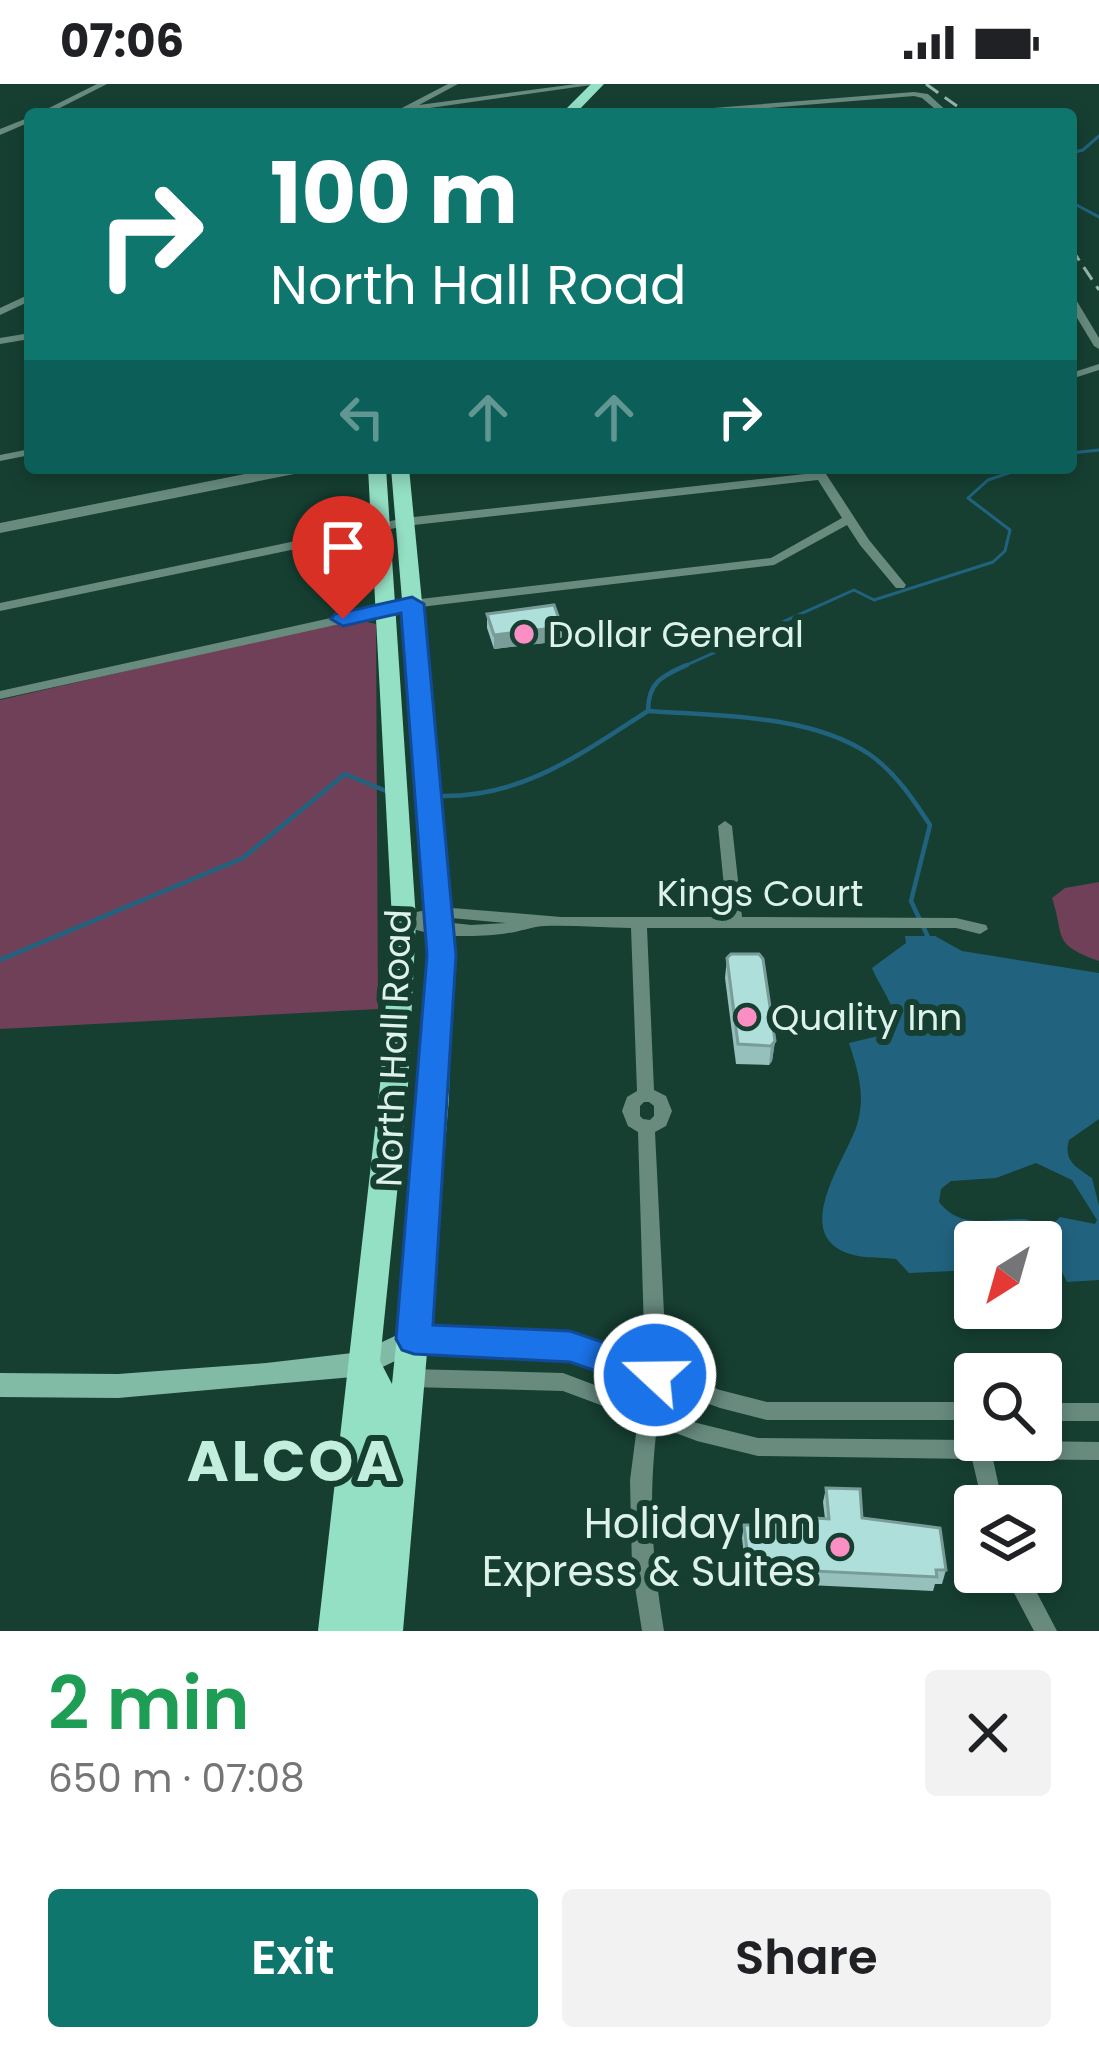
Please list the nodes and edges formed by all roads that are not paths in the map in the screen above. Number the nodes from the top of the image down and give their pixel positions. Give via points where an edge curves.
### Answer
1 (103, 84) edge
2 (454, 84) edge
3 (596, 84) edge
4 (614, 84) edge
5 (53, 108) edge
6 (406, 108) edge
7 (426, 108) edge
8 (574, 108) edge
9 (593, 108) edge
10 (738, 108) edge
11 (939, 108) edge
12 (1077, 316) edge
13 (1099, 346) edge
14 (269, 474) edge
15 (377, 474) edge
16 (401, 474) edge
17 (802, 474) edge
18 (820, 474) edge
19 (849, 519) junction
20 (406, 522) junction
21 (381, 527) junction
22 (0, 528) edge
23 (899, 585) dead end
24 (412, 604) junction
25 (0, 607) edge
26 (386, 609) junction
27 (0, 695) edge
28 (414, 812) junction
29 (725, 826) dead end
30 (404, 920) junction
31 (441, 921) junction
32 (639, 922) junction
33 (735, 922) junction
34 (980, 929) dead end
35 (414, 1339) junction
36 (364, 1364) junction
37 (655, 1375) junction
38 (409, 1378) junction
39 (0, 1385) edge
40 (647, 1412) junction
41 (1062, 1412) edge
42 (1099, 1412) edge
43 (954, 1414) edge
44 (954, 1445) edge
45 (1062, 1449) edge
46 (1099, 1451) edge
47 (1025, 1593) edge
48 (336, 1631) edge
49 (357, 1631) edge
50 (385, 1631) edge
51 (652, 1631) edge
52 (1046, 1631) edge

1 - 5 street
2 - 6 street
3 - 7 street
3 - 8 main road
4 - 9 main road
10 - 11 street via 914,94
12 - 13 street
14 - 22 street
15 - 21 main road, North Hall Road
16 - 20 main road, North Hall Road
17 - 20 street
18 - 19 street
19 - 23 street
19 - 24 street via 774,561
20 - 21 street
20 - 24 main road, North Hall Road
21 - 25 street
21 - 26 main road, North Hall Road
24 - 26 street
24 - 28 main road, North Hall Road via 424,742
26 - 27 street
26 - 28 main road, North Hall Road via 394,740
28 - 30 main road, North Hall Road
28 - 31 main road, North Hall Road
29 - 33 street
30 - 31 street, Kings Court
30 - 36 main road, North Hall Road
31 - 32 street, Kings Court
31 - 35 main road, North Hall Road
32 - 33 street, Kings Court
32 - 37 street via 646,1096 666,1110 646,1125
33 - 34 street, Kings Court
35 - 36 main road
35 - 37 street via 570,1346
35 - 38 main road, North Hall Road
36 - 38 main road
36 - 39 main road via 118,1386
36 - 48 main road, North Hall Road
36 - 49 main road via 379,1401
37 - 40 street
37 - 43 street via 767,1411
38 - 40 street via 563,1382
38 - 50 main road, North Hall Road
40 - 44 street via 758,1447
40 - 51 street via 640,1493
41 - 42 street
45 - 46 street
47 - 52 street

